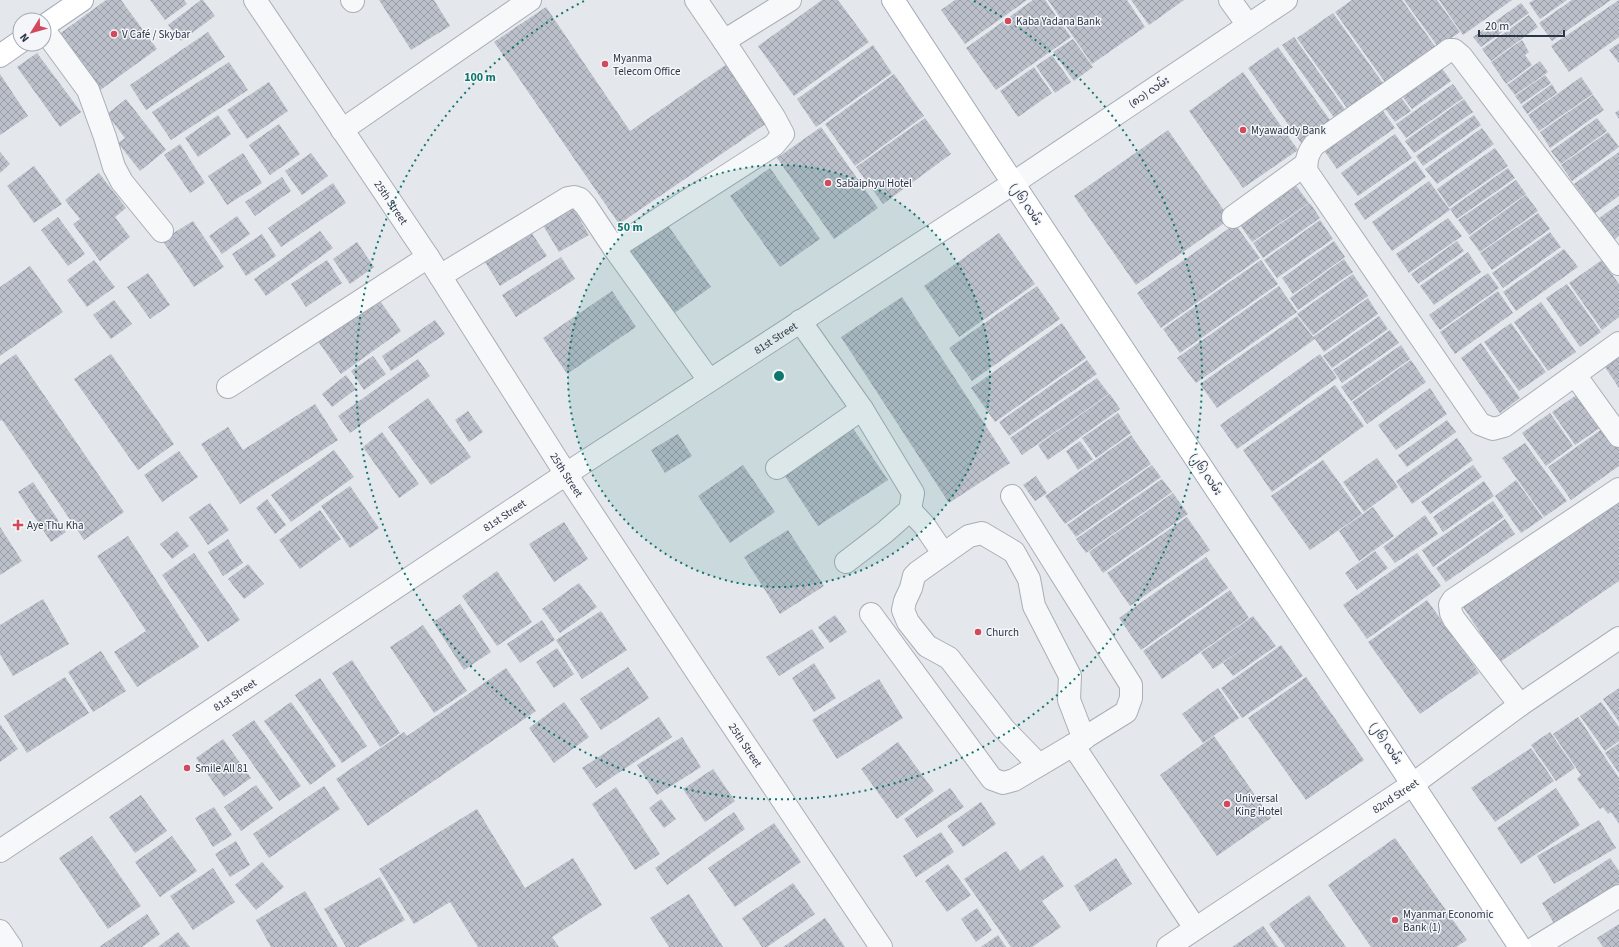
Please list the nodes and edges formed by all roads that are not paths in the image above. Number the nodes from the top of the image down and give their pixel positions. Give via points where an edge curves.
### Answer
1 (82, 0) edge
2 (255, 0) edge
3 (530, 0) edge
4 (696, 0) edge
5 (790, 0) edge
6 (893, 0) edge
7 (1230, 0) edge
8 (1286, 0) edge
9 (52, 21) edge
10 (1248, 26) junction
11 (52, 41) edge
12 (724, 41) junction
13 (12, 48) edge
14 (0, 56) edge
15 (342, 130) junction
16 (1306, 164) junction
17 (1012, 184) junction
18 (1233, 217) dead end
19 (162, 232) dead end
20 (614, 248) junction
21 (428, 257) junction
22 (1617, 257) edge
23 (440, 276) junction
24 (800, 321) junction
25 (1619, 343) edge
26 (1575, 375) junction
27 (709, 380) junction
28 (228, 387) dead end
29 (862, 409) junction
30 (1619, 436) edge
31 (777, 468) dead end
32 (566, 474) junction
33 (1619, 489) edge
34 (1012, 496) dead end
35 (910, 510) junction
36 (943, 553) junction
37 (846, 562) dead end
38 (871, 614) dead end
39 (1619, 638) edge
40 (1520, 705) junction
41 (1078, 742) junction
42 (1039, 765) junction
43 (1413, 784) junction
44 (0, 851) edge
45 (1619, 896) edge
46 (1195, 928) junction
47 (0, 931) edge
48 (11, 947) edge
49 (881, 947) edge
50 (1168, 947) edge
51 (1520, 947) edge
52 (1536, 947) edge

1 - 9 main road
2 - 15 street, 25th Street
3 - 15 street
4 - 12 street
5 - 12 street
6 - 17 main road, (၂၆) လမ်း
7 - 10 street
8 - 10 street, (၈၁) လမ်း
10 - 17 street, (၈၁) လမ်း
11 - 19 street via 88,90 106,136 114,167 122,182
12 - 20 street via 783,134 774,145
13 - 14 main road
15 - 21 street, 25th Street
16 - 18 street
16 - 22 street via 1307,156 1314,146 1449,50 1454,50
16 - 26 street via 1307,172 1480,424 1493,429 1504,426
17 - 24 street, 81st Street
17 - 43 main road, (၂၆) လမ်း
20 - 23 street via 586,206 574,197 568,198
20 - 27 street
21 - 23 street, 25th Street
21 - 28 street
23 - 32 street, 25th Street
24 - 27 street, 81st Street
24 - 29 street
25 - 26 street
26 - 30 street
27 - 32 street, 81st Street
29 - 31 street
29 - 35 street via 913,494
32 - 44 street, 81st Street
32 - 49 street, 25th Street
33 - 40 street via 1453,600 1450,605 1454,619
34 - 41 street via 1131,685 1131,698 1126,712
35 - 36 street
35 - 37 street
36 - 41 street via 969,536 982,534 1014,552 1029,579 1034,606 1070,676 1069,700
36 - 42 street via 914,576 903,610 908,622 927,646 950,658 1004,729
38 - 42 street via 992,779 1003,783 1014,780
39 - 40 street, 82nd Street
40 - 43 street, 82nd Street
41 - 42 street
41 - 46 street
43 - 46 street, 82nd Street
43 - 51 main road, (၂၆) လမ်း
45 - 52 street
46 - 50 street, 82nd Street
47 - 48 street

